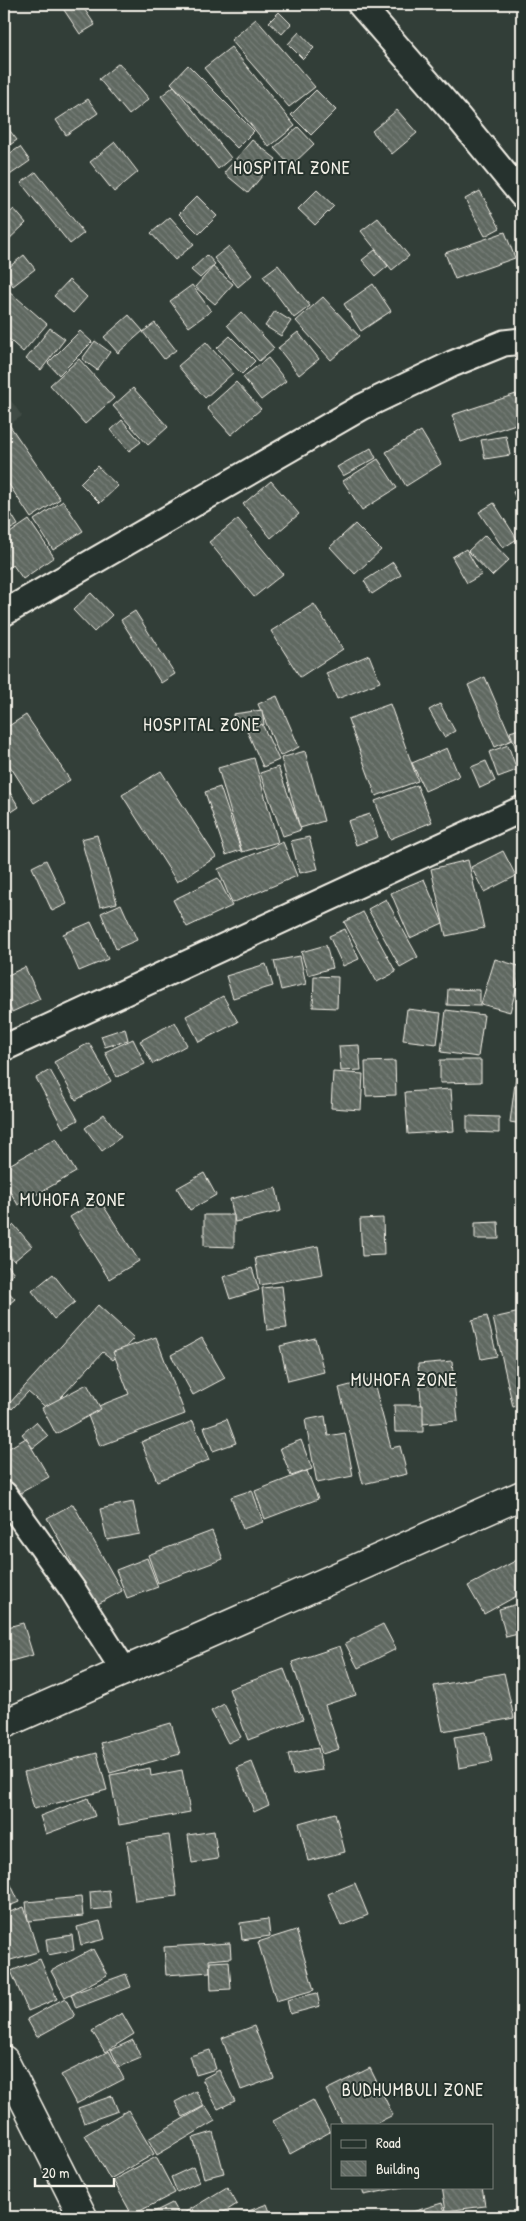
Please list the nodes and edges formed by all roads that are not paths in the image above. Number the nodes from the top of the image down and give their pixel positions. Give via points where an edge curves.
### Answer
1 (360, 4) edge
2 (522, 195) edge
3 (522, 341) edge
4 (4, 613) edge
5 (522, 809) edge
6 (4, 1048) edge
7 (4, 1494) edge
8 (522, 1495) edge
9 (125, 1672) junction
10 (4, 1724) edge
11 (4, 2060) edge
12 (83, 2217) edge

1 - 2 street
3 - 4 street via 504,343 452,364 362,407
5 - 6 street
7 - 9 street via 73,1590
8 - 9 main road
9 - 10 main road
11 - 12 main road

